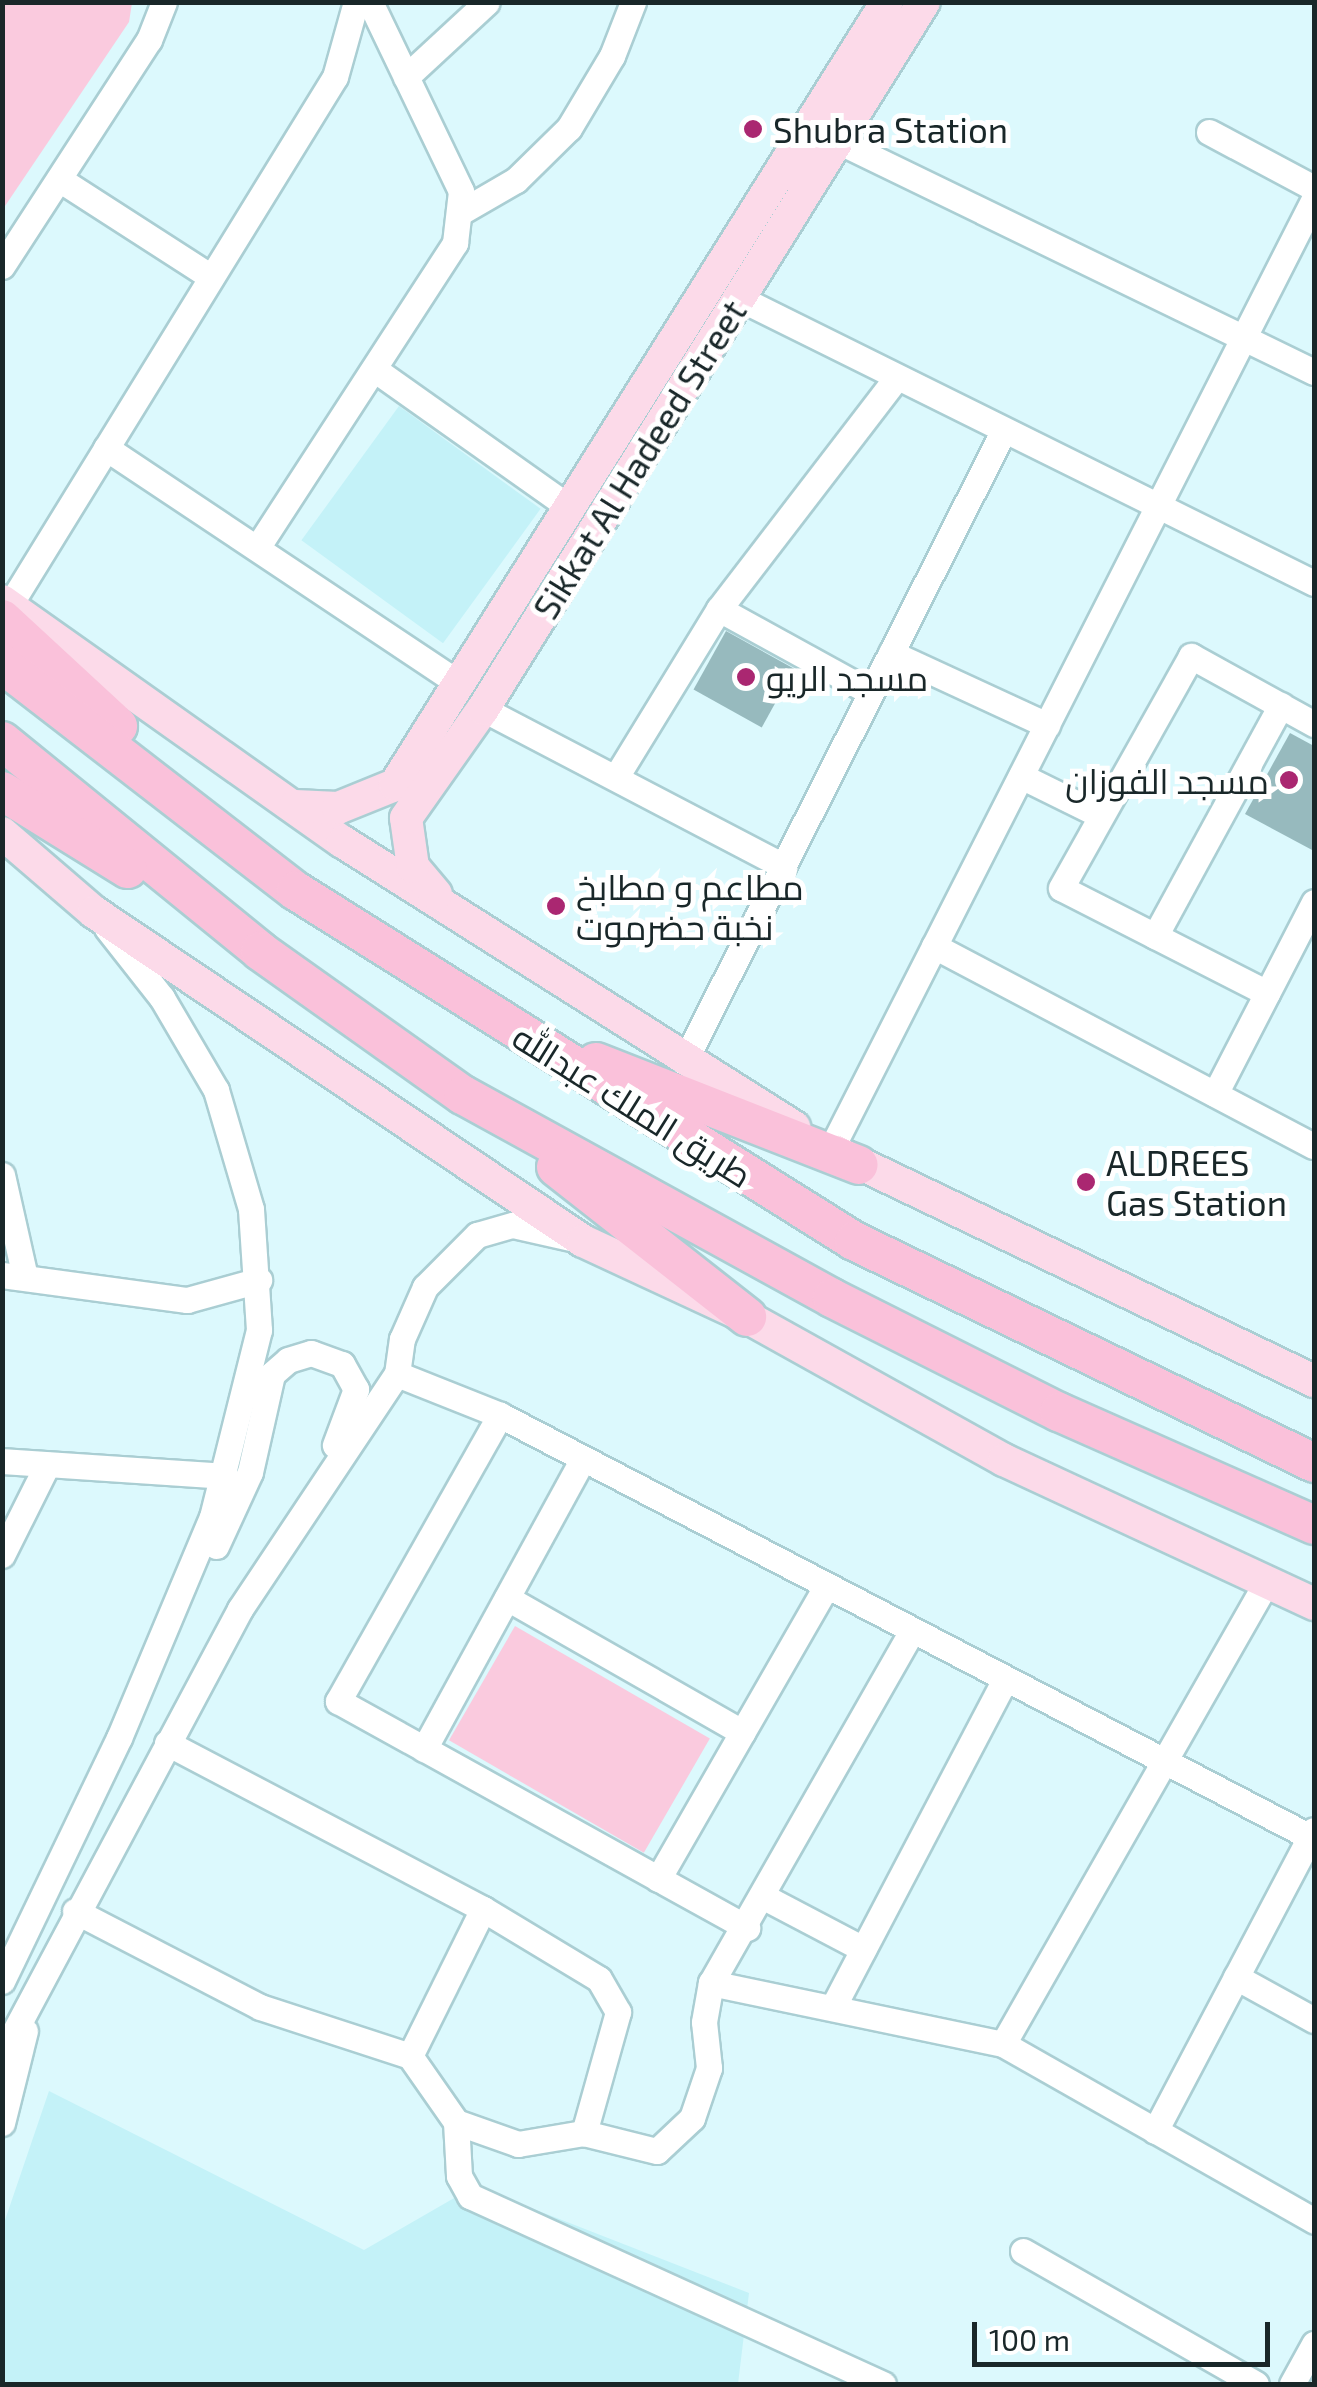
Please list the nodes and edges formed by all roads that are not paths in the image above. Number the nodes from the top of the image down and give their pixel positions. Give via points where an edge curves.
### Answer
1 (164, 2) edge
2 (356, 2) edge
3 (370, 2) edge
4 (487, 2) edge
5 (633, 2) edge
6 (887, 2) edge
7 (924, 2) edge
8 (406, 78) junction
9 (1209, 132) dead end
10 (838, 141) junction
11 (59, 179) junction
12 (1314, 188) edge
13 (1314, 199) edge
14 (459, 213) junction
15 (2, 266) edge
16 (211, 277) junction
17 (739, 298) junction
18 (1244, 338) junction
19 (374, 370) junction
20 (1314, 372) edge
21 (897, 377) junction
22 (1004, 430) junction
23 (106, 448) junction
24 (1158, 506) junction
25 (570, 508) junction
26 (257, 548) junction
27 (1314, 583) edge
28 (4, 609) edge
29 (719, 609) junction
30 (892, 653) junction
31 (2, 664) edge
32 (459, 683) junction
33 (870, 692) junction
34 (1281, 705) junction
35 (484, 709) junction
36 (1314, 724) edge
37 (1047, 725) junction
38 (2, 741) edge
39 (1021, 776) junction
40 (616, 777) junction
41 (2, 791) edge
42 (406, 791) junction
43 (295, 806) junction
44 (1100, 815) junction
45 (2, 832) edge
46 (783, 866) junction
47 (296, 891) junction
48 (1314, 902) edge
49 (94, 912) junction
50 (452, 913) junction
51 (1155, 936) junction
52 (934, 946) junction
53 (260, 952) junction
54 (1267, 993) junction
55 (504, 1026) junction
56 (684, 1062) junction
57 (1214, 1094) junction
58 (463, 1095) junction
59 (1314, 1146) edge
60 (845, 1157) junction
61 (2, 1175) edge
62 (583, 1241) junction
63 (14, 1276) edge
64 (259, 1280) junction
65 (747, 1316) junction
66 (397, 1374) junction
67 (1314, 1380) edge
68 (500, 1415) junction
69 (583, 1459) junction
70 (2, 1461) edge
71 (1314, 1463) edge
72 (47, 1465) junction
73 (225, 1476) junction
74 (1314, 1525) edge
75 (2, 1555) edge
76 (1266, 1583) junction
77 (826, 1587) junction
78 (507, 1598) junction
79 (1314, 1604) edge
80 (240, 1609) junction
81 (911, 1632) junction
82 (153, 1657) junction
83 (1004, 1681) junction
84 (742, 1732) junction
85 (167, 1743) junction
86 (424, 1749) junction
87 (1163, 1764) junction
88 (1313, 1836) edge
89 (658, 1879) junction
90 (764, 1897) junction
91 (483, 1910) junction
92 (75, 1911) junction
93 (747, 1928) junction
94 (863, 1949) junction
95 (1236, 1977) junction
96 (2, 1981) edge
97 (35, 1984) junction
98 (712, 1984) junction
99 (833, 2007) junction
100 (1314, 2020) edge
101 (1003, 2044) junction
102 (2, 2055) edge
103 (410, 2056) junction
104 (456, 2122) junction
105 (2, 2123) edge
106 (1155, 2131) junction
107 (584, 2133) junction
108 (1314, 2221) edge
109 (1023, 2251) dead end
110 (1314, 2344) edge
111 (884, 2384) edge
112 (1256, 2384) edge
113 (1292, 2384) edge

1 - 11 street via 149,40
2 - 16 street via 335,77
3 - 8 street
4 - 8 street
5 - 14 street via 612,56 569,128 516,180
6 - 25 main road, Sikkat Al Hadeed Street
7 - 10 main road, Sikkat Al Hadeed Street
8 - 14 street via 462,191
9 - 12 street
10 - 17 main road, Sikkat Al Hadeed Street
10 - 18 street
11 - 15 street
11 - 16 street
13 - 18 street
14 - 19 street via 455,243
16 - 23 street
17 - 21 street
17 - 35 main road, Sikkat Al Hadeed Street
18 - 20 street
18 - 24 street
19 - 25 street
19 - 26 street
21 - 22 street
21 - 29 street
22 - 24 street
22 - 30 street
23 - 26 street
23 - 28 street
24 - 27 street
24 - 37 street
25 - 32 main road, Sikkat Al Hadeed Street
26 - 32 street
28 - 43 main road
28 - 47 highway
29 - 33 street
29 - 40 street
30 - 33 street
30 - 37 street
31 - 47 highway, طريق الملك عبدالله
32 - 42 main road, Sikkat Al Hadeed Street
33 - 46 street
34 - 36 street
34 - 44 street via 1191,656
34 - 51 street
35 - 40 street
35 - 42 main road, Sikkat Al Hadeed Street
37 - 39 street
38 - 53 highway, طريق الملك عبدالله
39 - 44 street
39 - 52 street
40 - 46 street
41 - 53 highway
42 - 43 main road via 338,808
42 - 50 main road, Sikkat Al Hadeed Street via 404,842 413,867
43 - 50 main road
44 - 51 street via 1061,888
45 - 49 main road
46 - 56 street
47 - 55 highway, طريق الملك عبدالله
48 - 54 street
49 - 62 main road
49 - 64 street via 162,998 216,1090 252,1209
50 - 56 main road
51 - 54 street
52 - 57 street
52 - 60 street
53 - 58 highway, طريق الملك عبدالله
54 - 57 street
55 - 60 highway
55 - 71 highway, طريق الملك عبدالله via 854,1241
56 - 60 main road
57 - 59 street
58 - 65 highway
58 - 74 highway, طريق الملك عبدالله via 884,1324 1059,1412
60 - 67 main road
61 - 63 street
62 - 65 main road
62 - 66 street via 514,1225 477,1236 426,1287 402,1338
63 - 64 street via 187,1300
64 - 73 street via 259,1330
65 - 76 main road via 1004,1460
66 - 68 street
66 - 80 street
68 - 69 street
68 - 86 street via 338,1701
69 - 77 street
69 - 78 street
70 - 72 street
72 - 73 street
72 - 75 street
73 - 82 street
76 - 79 main road
76 - 87 street
77 - 81 street
77 - 84 street
78 - 84 street
78 - 86 street
80 - 82 street via 346,1426 356,1389 342,1364 311,1354 272,1374 250,1472
80 - 85 street
81 - 83 street
81 - 90 street
82 - 96 street
83 - 87 street
83 - 94 street
84 - 89 street
85 - 91 street
85 - 92 street
86 - 89 street
87 - 88 street
87 - 101 street
88 - 95 street
89 - 93 street
90 - 93 street
90 - 94 street
91 - 103 street
91 - 107 street via 599,1979 618,2012
92 - 97 street
92 - 103 street via 260,2007
93 - 98 street
94 - 99 street
95 - 100 street
95 - 106 street
97 - 102 street
97 - 105 street
98 - 99 street
98 - 107 street via 704,2022 709,2068 692,2118 656,2152
99 - 101 street
101 - 106 street
103 - 104 street
104 - 107 street via 518,2144
104 - 111 street via 459,2176 470,2196
106 - 108 street
109 - 112 street
110 - 113 street

